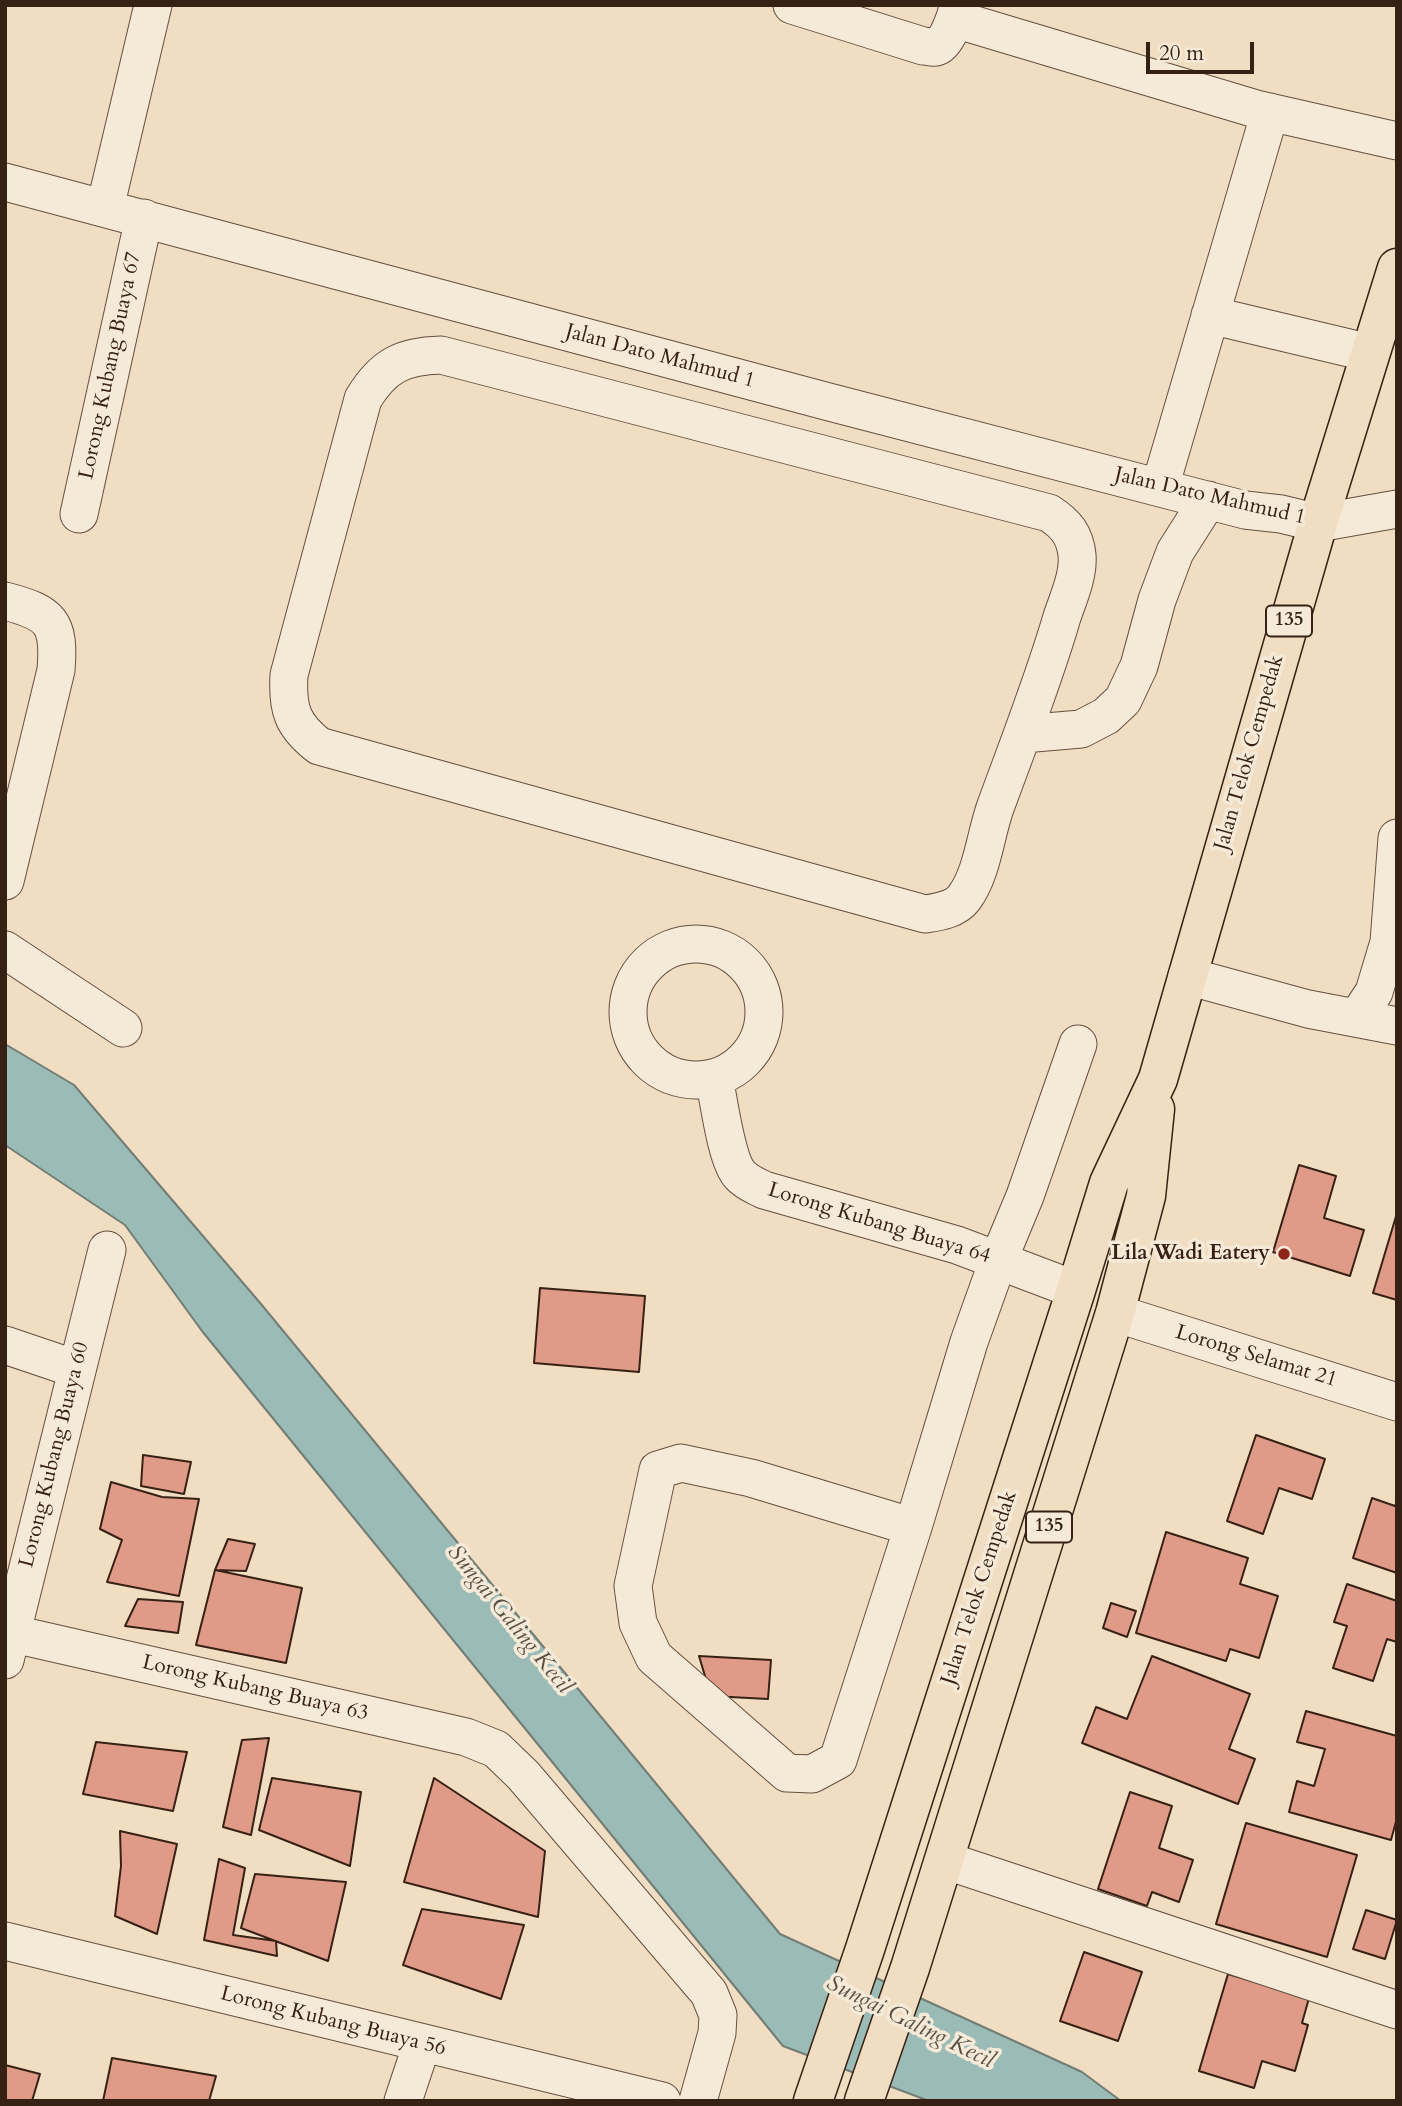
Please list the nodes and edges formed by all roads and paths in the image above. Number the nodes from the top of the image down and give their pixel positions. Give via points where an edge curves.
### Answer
1 (153, 5) edge
2 (792, 5) edge
3 (957, 12) edge
4 (1270, 112) junction
5 (1397, 141) edge
6 (5, 183) edge
7 (105, 208) junction
8 (144, 218) junction
9 (1397, 268) edge
10 (1210, 315) junction
11 (1370, 353) junction
12 (1160, 487) junction
13 (1208, 500) junction
14 (1397, 509) edge
15 (79, 514) dead end
16 (1318, 523) junction
17 (5, 601) edge
18 (1023, 734) junction
19 (1397, 838) edge
20 (5, 881) edge
21 (5, 950) edge
22 (1187, 975) junction
23 (1357, 1018) junction
24 (1397, 1027) edge
25 (123, 1028) dead end
26 (1078, 1044) dead end
27 (714, 1078) dead end
28 (1158, 1079) junction
29 (107, 1250) dead end
30 (998, 1261) junction
31 (1076, 1290) junction
32 (1115, 1313) junction
33 (5, 1345) edge
34 (76, 1369) junction
35 (1397, 1402) edge
36 (914, 1527) junction
37 (7, 1642) edge
38 (944, 1860) junction
39 (5, 1941) edge
40 (1397, 2010) edge
41 (422, 2044) junction
42 (817, 2087) edge
43 (865, 2097) edge
44 (402, 2101) edge
45 (662, 2101) edge
46 (698, 2101) edge

1 - 7 street
2 - 3 street via 936,47 942,44
3 - 4 street
4 - 5 street
4 - 10 street
6 - 7 street, Jalan Dato Mahmud 1
7 - 8 street, Jalan Dato Mahmud 1
8 - 12 street, Jalan Dato Mahmud 1
8 - 15 street, Lorong Kubang Buaya 67
9 - 11 main road, Jalan Telok Cempedak / 135
10 - 11 street
10 - 12 street
11 - 16 main road, Jalan Telok Cempedak / 135
12 - 13 street, Jalan Dato Mahmud 1
13 - 16 street, Jalan Dato Mahmud 1
13 - 18 street via 1175,552 1139,666 1123,700 1106,716 1081,729
14 - 16 street
16 - 22 main road, Jalan Telok Cempedak / 135
17 - 20 street via 30,608 55,627 58,645 56,670
18 - 18 street via 973,882 962,901 925,914 319,746 293,717 287,698 289,675 363,399 375,379 394,365 415,356 441,355 1049,513 1066,524 1077,558 1043,681
19 - 23 street via 1389,942 1374,992
21 - 25 street
22 - 23 street
22 - 28 main road, Jalan Telok Cempedak / 135
23 - 24 street
26 - 30 street
27 - 30 street, Lorong Kubang Buaya 64 via 730,1157 745,1180 764,1190
28 - 31 main road, Jalan Telok Cempedak / 135 via 1109,1183
28 - 32 main road, Jalan Telok Cempedak / 135 via 1146,1196
29 - 34 street, Lorong Kubang Buaya 60
30 - 31 street, Lorong Kubang Buaya 64
30 - 36 street
31 - 42 main road, Jalan Telok Cempedak / 135
32 - 35 street, Lorong Selamat 21
32 - 38 main road, Jalan Telok Cempedak / 135
33 - 34 street
34 - 37 street, Lorong Kubang Buaya 60
36 - 36 street via 838,1760 812,1774 787,1773 776,1764 654,1657 638,1623 633,1586 658,1470 670,1464 751,1478
37 - 46 street, Lorong Kubang Buaya 63 via 466,1737 496,1749 709,1993 718,2015 717,2033
38 - 40 street
38 - 43 main road, Jalan Telok Cempedak / 135
39 - 41 street, Lorong Kubang Buaya 56
41 - 44 street
41 - 45 street, Lorong Kubang Buaya 56

